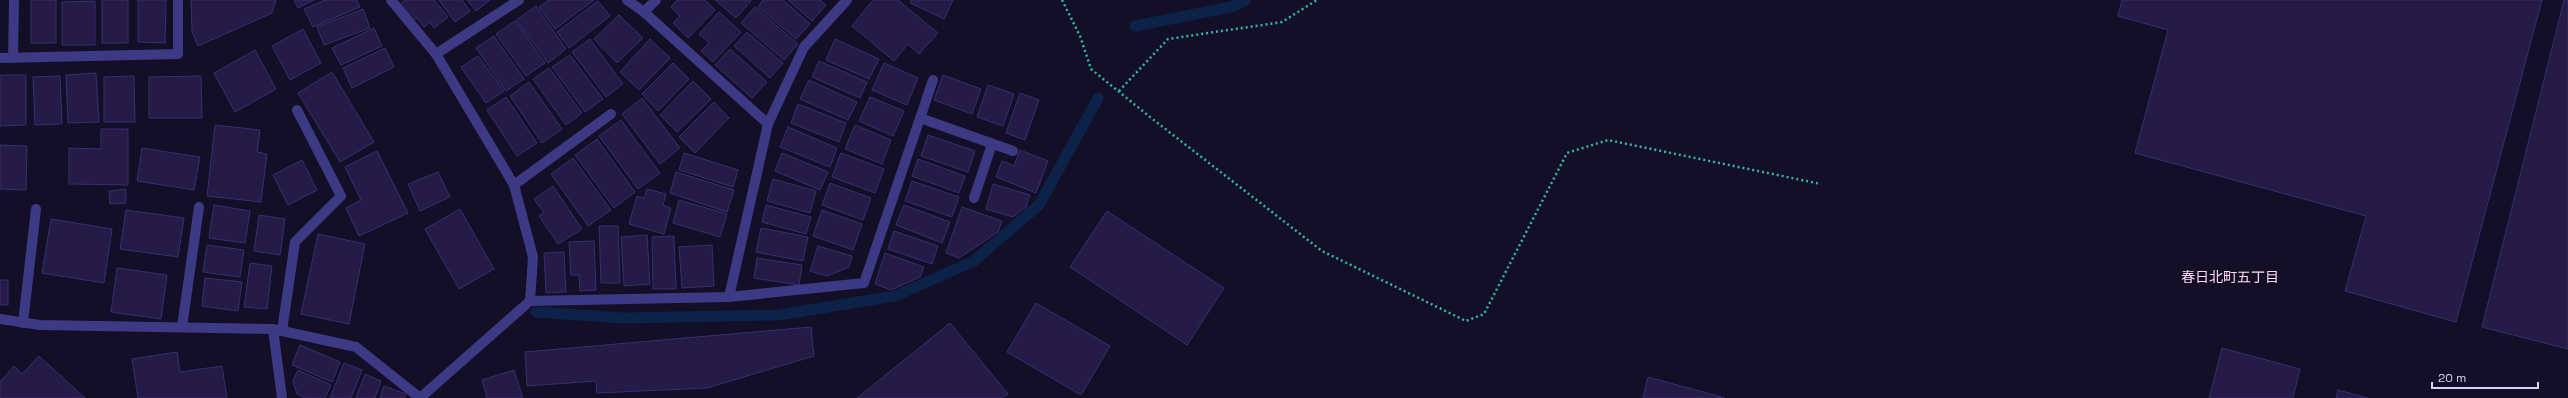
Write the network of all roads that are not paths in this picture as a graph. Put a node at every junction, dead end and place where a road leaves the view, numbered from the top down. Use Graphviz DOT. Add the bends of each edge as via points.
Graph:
graph roads {
  1 [pos="14,0"];
  2 [pos="178,0"];
  3 [pos="392,0"];
  4 [pos="519,0"];
  5 [pos="627,0"];
  6 [pos="656,0"];
  7 [pos="847,0"];
  8 [pos="644,12"];
  9 [pos="436,54"];
  10 [pos="0,58"];
  11 [pos="13,58"];
  12 [pos="933,80"];
  13 [pos="297,110"];
  14 [pos="611,114"];
  15 [pos="920,118"];
  16 [pos="768,124"];
  17 [pos="992,144"];
  18 [pos="1013,151"];
  19 [pos="514,185"];
  20 [pos="974,198"];
  21 [pos="199,207"];
  22 [pos="36,209"];
  23 [pos="729,297"];
  24 [pos="530,301"];
  25 [pos="0,319"];
  26 [pos="23,323"];
  27 [pos="182,327"];
  28 [pos="277,330"];
  29 [pos="282,398"];
  30 [pos="420,398"];
  1 -- 11 [label="street"];
  2 -- 11 [label="street" via="178,54"];
  3 -- 9 [label="street"];
  4 -- 9 [label="street"];
  5 -- 8 [label="street"];
  6 -- 8 [label="street"];
  7 -- 16 [label="street" via="804,47"];
  8 -- 16 [label="street"];
  9 -- 19 [label="street"];
  10 -- 11 [label="street"];
  12 -- 15 [label="street"];
  13 -- 28 [label="street" via="341,196 295,242"];
  14 -- 19 [label="street"];
  15 -- 17 [label="street"];
  15 -- 23 [label="street" via="864,283"];
  16 -- 23 [label="street"];
  17 -- 18 [label="street"];
  17 -- 20 [label="street"];
  19 -- 24 [label="street" via="533,257"];
  21 -- 27 [label="street"];
  22 -- 26 [label="street"];
  23 -- 24 [label="street"];
  24 -- 30 [label="street"];
  25 -- 26 [label="street"];
  26 -- 27 [label="street"];
  27 -- 28 [label="street"];
  28 -- 29 [label="street"];
  28 -- 30 [label="street" via="356,347"];
}
